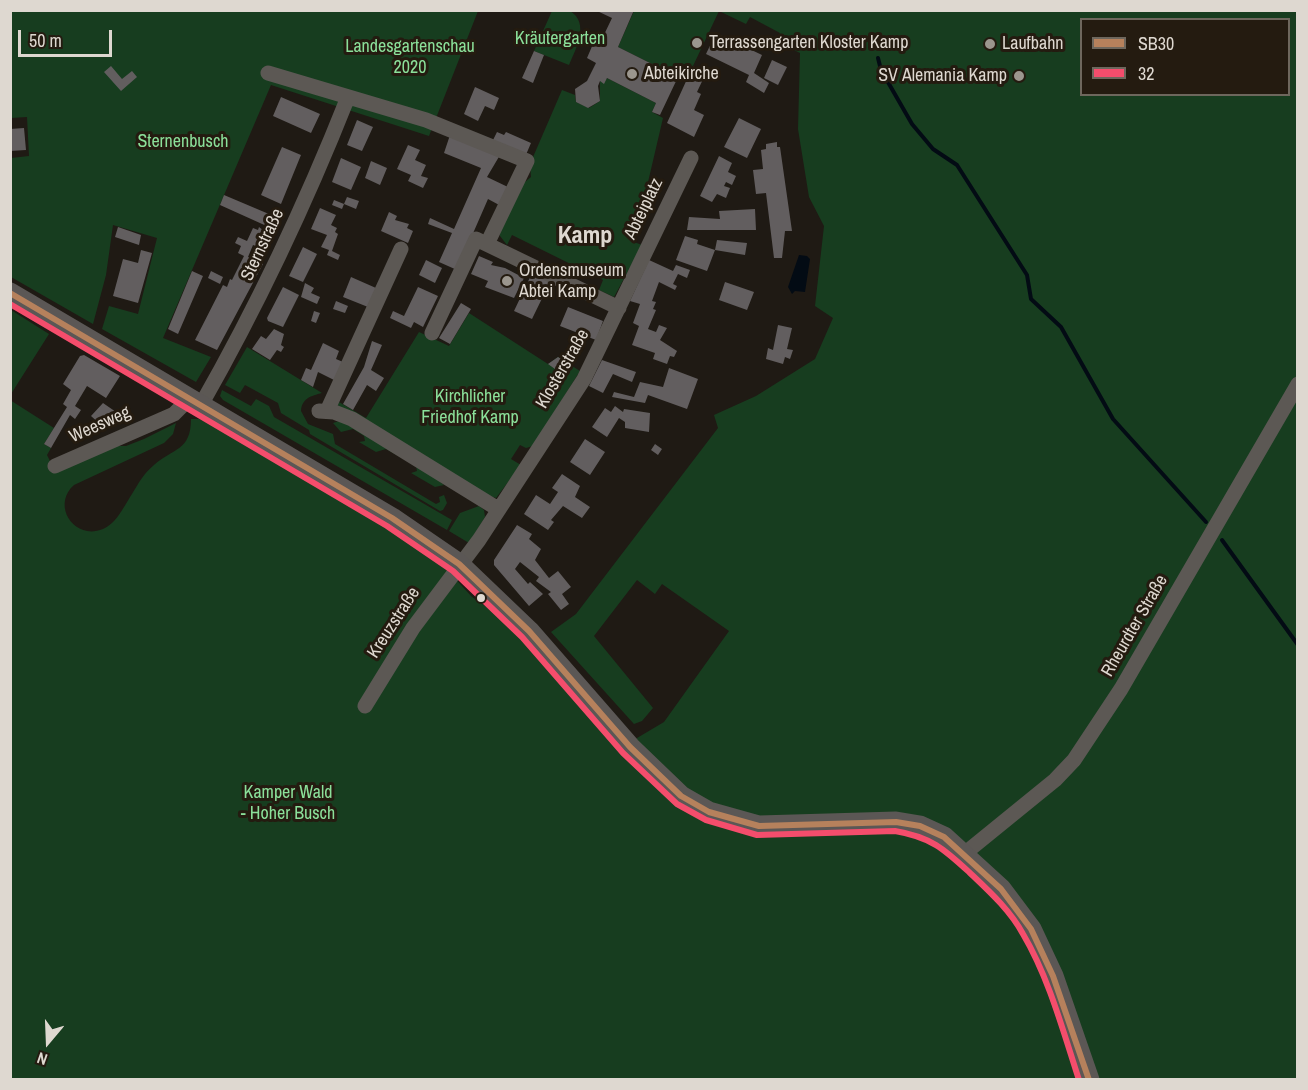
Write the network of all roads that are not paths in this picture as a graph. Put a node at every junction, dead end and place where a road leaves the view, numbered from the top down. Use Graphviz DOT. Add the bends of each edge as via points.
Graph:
graph roads {
  1 [pos="267,73"];
  2 [pos="348,97"];
  3 [pos="691,158"];
  4 [pos="487,244"];
  5 [pos="401,249"];
  6 [pos="10,293"];
  7 [pos="619,308"];
  8 [pos="432,333"];
  9 [pos="1298,384"];
  10 [pos="196,402"];
  11 [pos="55,466"];
  12 [pos="498,509"];
  13 [pos="459,564"];
  14 [pos="365,706"];
  15 [pos="964,854"];
  16 [pos="1089,1080"];
  1 -- 2 [label="street"];
  2 -- 4 [label="street" via="440,126 527,161"];
  2 -- 10 [label="street, Sternstraße" via="292,230 241,336"];
  3 -- 7 [label="street, Abteiplatz"];
  4 -- 7 [label="street"];
  4 -- 8 [label="street" via="476,239"];
  5 -- 12 [label="street" via="323,411 352,419"];
  6 -- 10 [label="main road"];
  7 -- 12 [label="street, Klosterstraße" via="584,379"];
  9 -- 15 [label="street, Rheurdter Straße" via="1121,689 1074,760"];
  10 -- 11 [label="street, Weesweg"];
  10 -- 13 [label="main road" via="392,518"];
  12 -- 13 [label="street, Klosterstraße"];
  13 -- 14 [label="street, Kreuzstraße" via="413,628"];
  13 -- 15 [label="main road" via="529,631 630,747 681,796 709,812 759,826 872,821 920,826 944,837"];
  15 -- 16 [label="main road" via="1001,889 1031,929 1053,976"];
}
